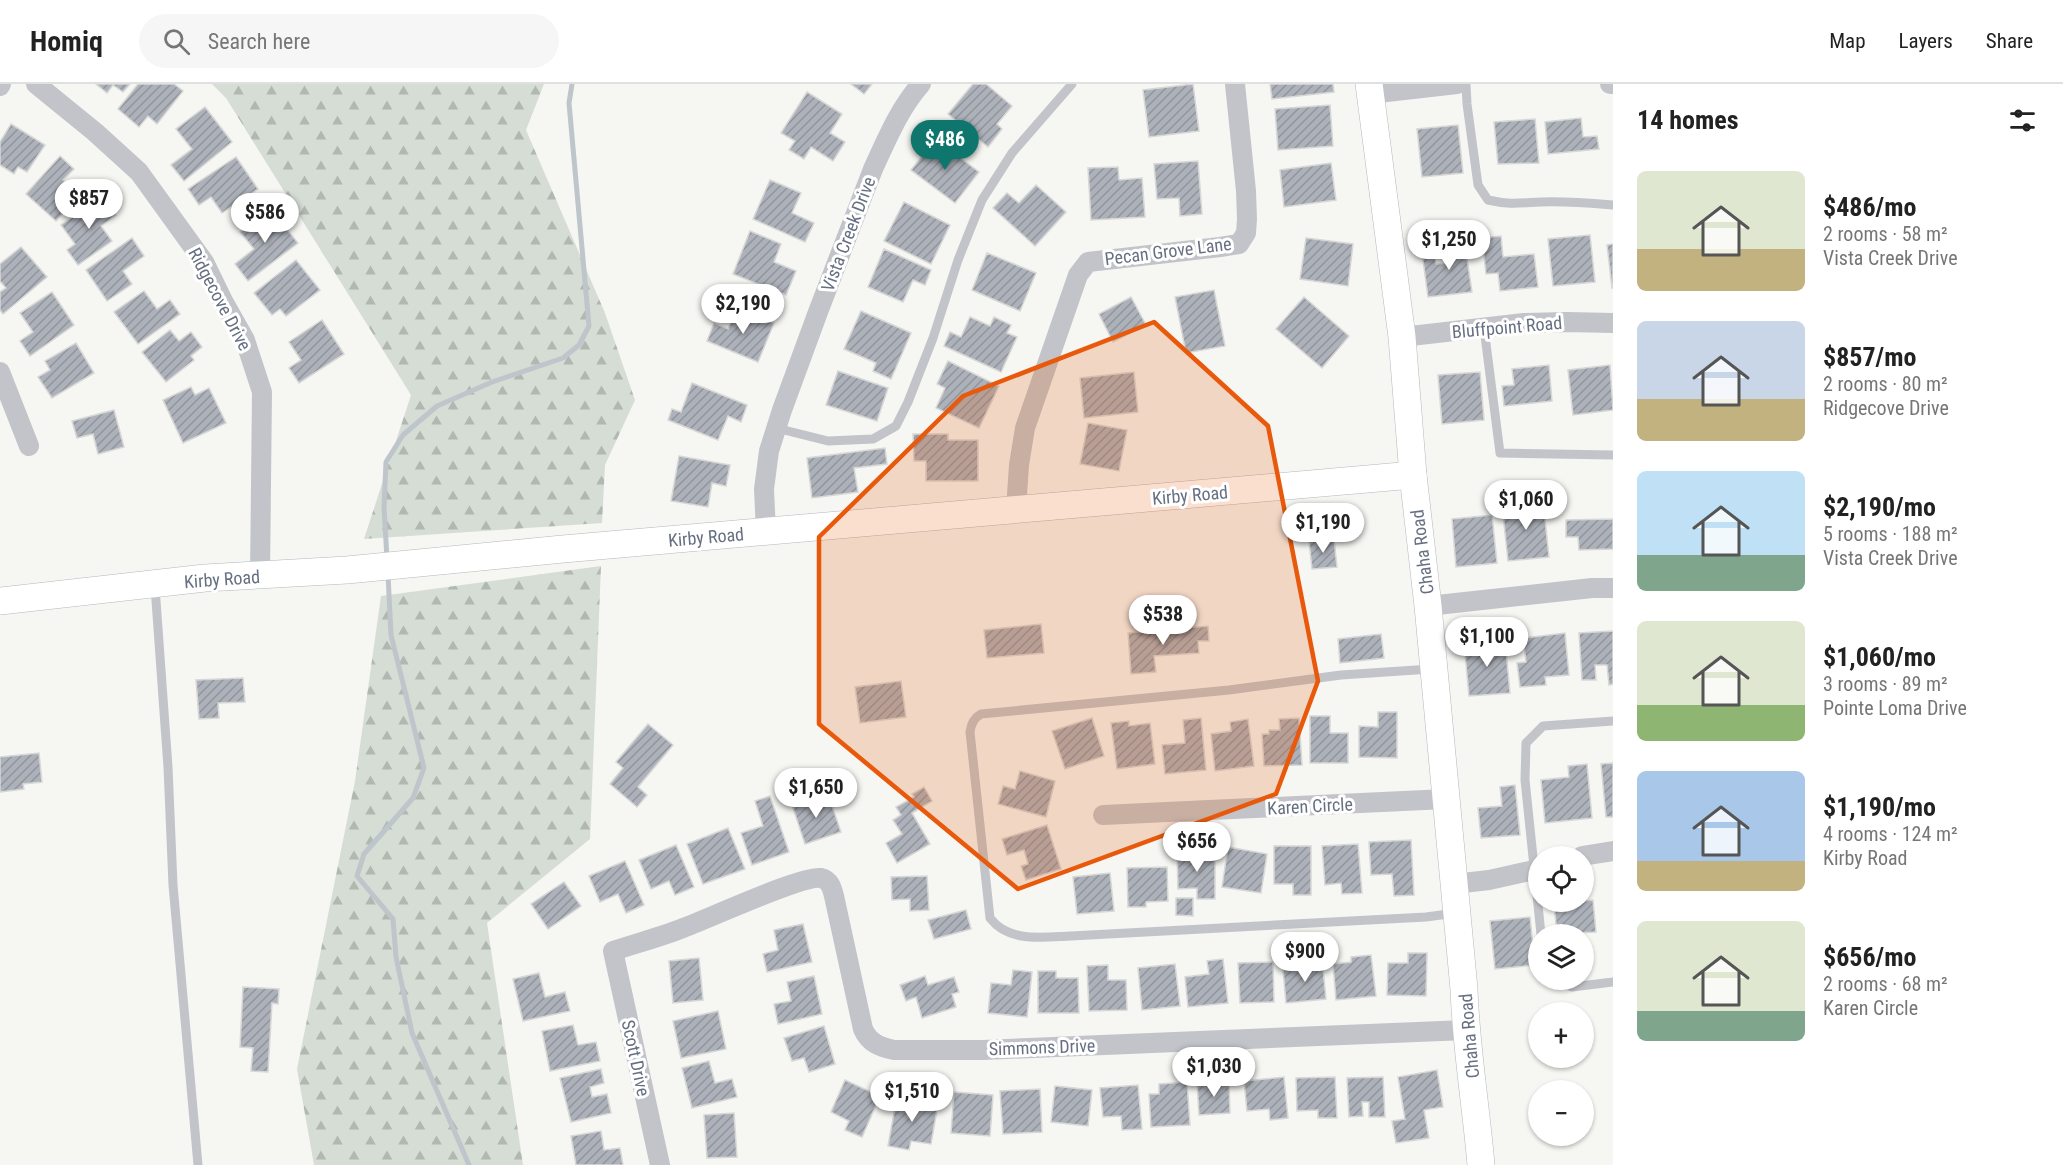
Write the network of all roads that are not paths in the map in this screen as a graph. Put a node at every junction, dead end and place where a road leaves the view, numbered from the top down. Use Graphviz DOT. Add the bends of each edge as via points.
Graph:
graph roads {
  1 [pos="36,84"];
  2 [pos="921,84"];
  3 [pos="1072,84"];
  4 [pos="1235,84"];
  5 [pos="1457,84"];
  6 [pos="1466,84"];
  7 [pos="1369,89"];
  8 [pos="1613,205"];
  9 [pos="1613,323"];
  10 [pos="1484,328"];
  11 [pos="1402,337"];
  12 [pos="0,372"];
  13 [pos="776,428"];
  14 [pos="29,446"];
  15 [pos="1613,455"];
  16 [pos="1413,475"];
  17 [pos="1016,510"];
  18 [pos="765,532"];
  19 [pos="260,576"];
  20 [pos="155,584"];
  21 [pos="1613,588"];
  22 [pos="0,601"];
  23 [pos="1428,606"];
  24 [pos="1434,669"];
  25 [pos="1613,721"];
  26 [pos="1446,799"];
  27 [pos="1102,815"];
  28 [pos="1533,846"];
  29 [pos="1613,851"];
  30 [pos="1594,854"];
  31 [pos="1528,872"];
  32 [pos="1454,884"];
  33 [pos="1457,913"];
  34 [pos="613,951"];
  35 [pos="1613,982"];
  36 [pos="1594,984"];
  37 [pos="1466,1030"];
  38 [pos="198,1165"];
  39 [pos="660,1165"];
  40 [pos="1481,1165"];
  1 -- 19 [label="street, Ridgecove Drive" via="140,172 204,262 245,340 262,392"];
  2 -- 13 [label="street, Vista Creek Drive" via="907,100 873,169"];
  3 -- 13 [label="lane" via="1012,153 982,200 957,260 929,349 896,426 873,439 828,441"];
  4 -- 17 [label="street, Pecan Grove Lane" via="1246,191 1246,233 1239,244 1088,262 1078,275 1026,428"];
  5 -- 7 [label="street"];
  6 -- 8 [label="lane" via="1478,185 1488,200 1508,205"];
  7 -- 11 [label="street, Chaha Road"];
  9 -- 10 [label="street, Bluffpoint Road" via="1524,323"];
  10 -- 11 [label="street, Bluffpoint Road"];
  10 -- 15 [label="lane" via="1500,453"];
  11 -- 16 [label="street, Chaha Road"];
  12 -- 14 [label="street"];
  13 -- 18 [label="street, Vista Creek Drive" via="764,489"];
  16 -- 17 [label="street, Kirby Road"];
  16 -- 23 [label="street, Chaha Road"];
  17 -- 18 [label="street, Kirby Road"];
  18 -- 19 [label="street, Kirby Road"];
  19 -- 20 [label="street, Kirby Road"];
  20 -- 22 [label="street, Kirby Road"];
  20 -- 38 [label="lane" via="173,885"];
  21 -- 23 [label="street"];
  23 -- 24 [label="street, Chaha Road"];
  24 -- 26 [label="street, Chaha Road"];
  24 -- 33 [label="lane" via="1341,675 981,714 970,732 990,918 997,928 1014,935 1031,938"];
  25 -- 28 [label="lane" via="1543,726 1526,743 1525,780"];
  26 -- 27 [label="street, Karen Circle"];
  26 -- 32 [label="street, Chaha Road"];
  29 -- 30 [label="street"];
  31 -- 32 [label="street"];
  32 -- 33 [label="street, Chaha Road"];
  33 -- 37 [label="street, Chaha Road"];
  34 -- 37 [label="street, Simmons Drive" via="819,878 831,886 834,896 863,1029 873,1043 894,1050 983,1050"];
  34 -- 39 [label="street, Scott Drive"];
  35 -- 36 [label="lane"];
  37 -- 40 [label="street, Chaha Road"];
}
